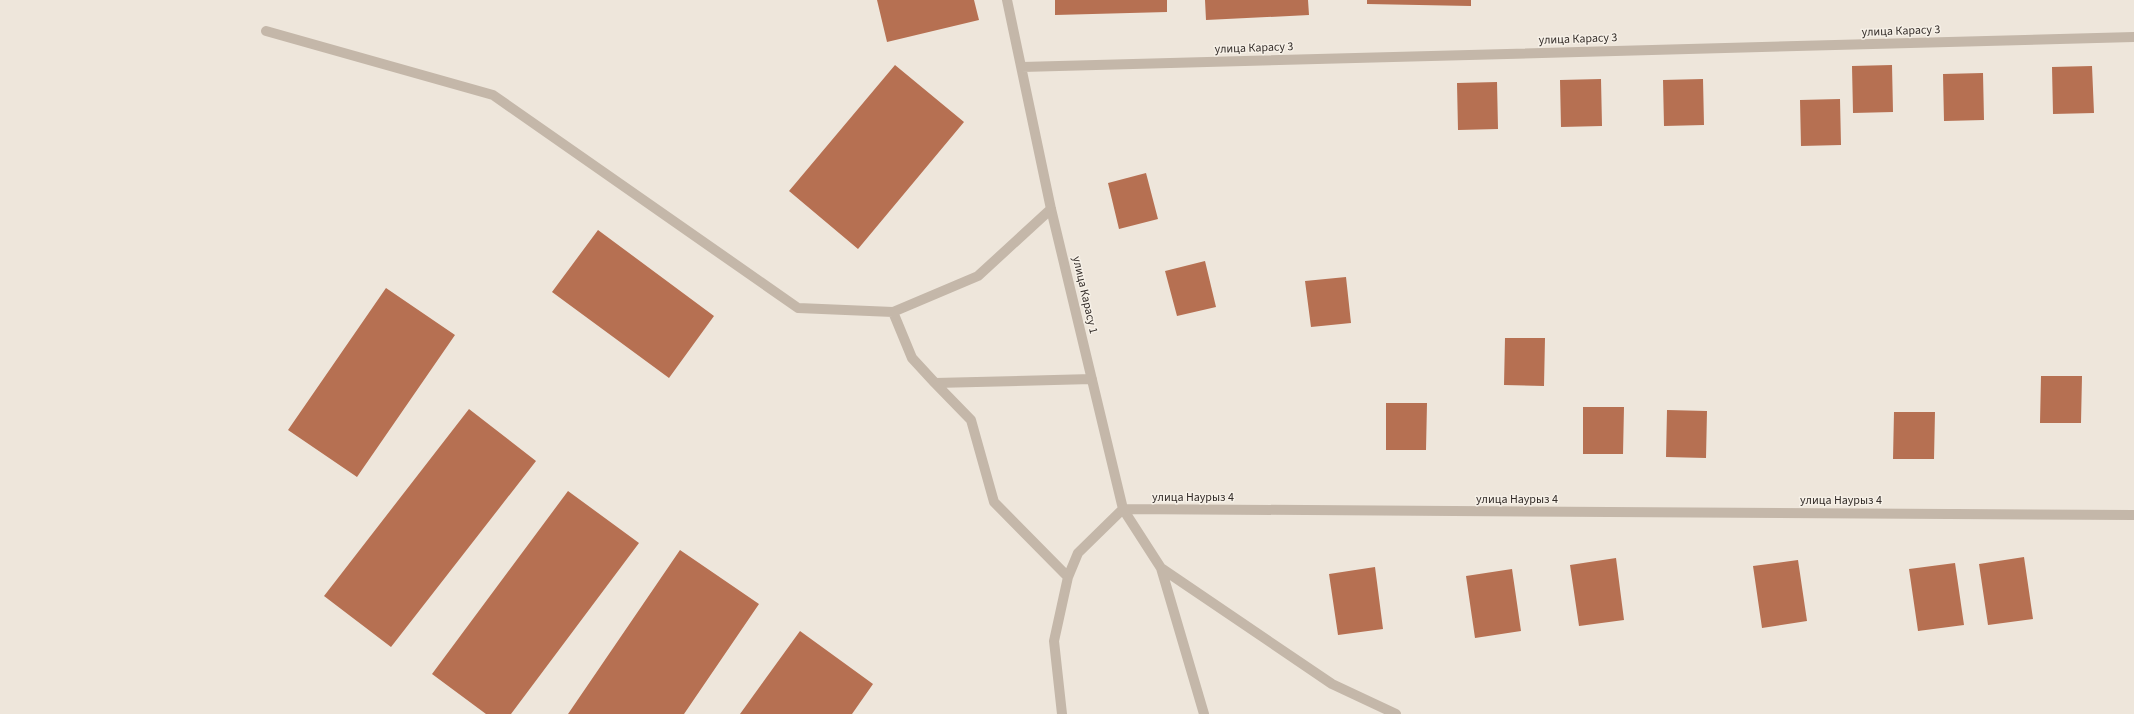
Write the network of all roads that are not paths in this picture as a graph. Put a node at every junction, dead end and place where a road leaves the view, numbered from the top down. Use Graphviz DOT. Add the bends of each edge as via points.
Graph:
graph roads {
  1 [pos="1007,0"];
  2 [pos="266,31"];
  3 [pos="2134,38"];
  4 [pos="1022,67"];
  5 [pos="1051,209"];
  6 [pos="893,312"];
  7 [pos="1092,379"];
  8 [pos="935,382"];
  9 [pos="1123,509"];
  10 [pos="2134,515"];
  11 [pos="1160,568"];
  12 [pos="1068,577"];
  13 [pos="1062,714"];
  14 [pos="1204,714"];
  15 [pos="1396,714"];
  1 -- 4 [label="street, улица Карасу 1"];
  2 -- 6 [label="street" via="493,95 798,308"];
  3 -- 4 [label="street, улица Карасу 3"];
  4 -- 5 [label="street, улица Карасу 1"];
  5 -- 6 [label="street" via="978,276"];
  5 -- 7 [label="street, улица Карасу 1"];
  6 -- 8 [label="street" via="912,358"];
  7 -- 8 [label="street"];
  7 -- 9 [label="street, улица Карасу 1"];
  8 -- 12 [label="street" via="971,420 994,502"];
  9 -- 10 [label="street, улица Наурыз 4"];
  9 -- 11 [label="street"];
  9 -- 12 [label="street" via="1078,553"];
  11 -- 14 [label="street"];
  11 -- 15 [label="street" via="1332,684"];
  12 -- 13 [label="street" via="1054,641"];
}
